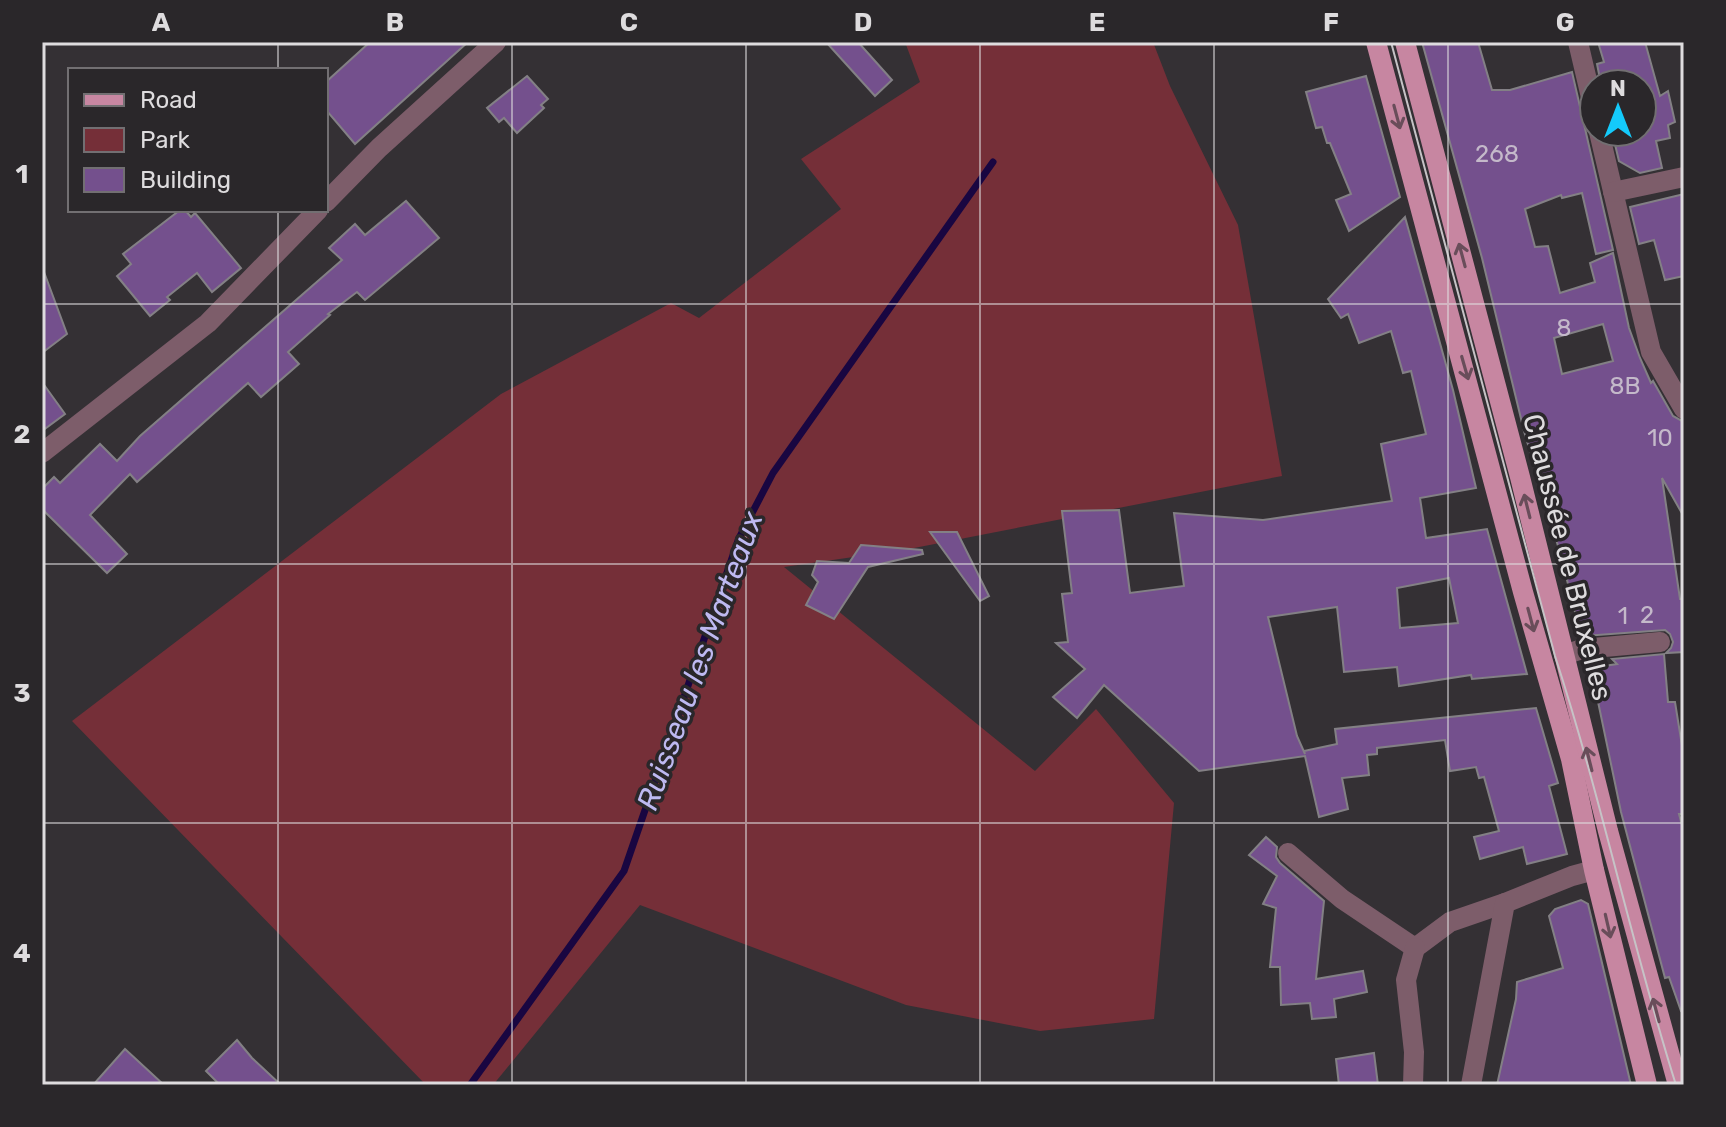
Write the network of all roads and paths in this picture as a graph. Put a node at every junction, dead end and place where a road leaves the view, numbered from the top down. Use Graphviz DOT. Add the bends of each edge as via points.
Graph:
graph roads {
  1 [pos="496,42"];
  2 [pos="1376,42"];
  3 [pos="1405,42"];
  4 [pos="1578,42"];
  5 [pos="1584,68"];
  6 [pos="1603,148"];
  7 [pos="1684,177"];
  8 [pos="1613,192"];
  9 [pos="328,200"];
  10 [pos="316,212"];
  11 [pos="1684,409"];
  12 [pos="42,453"];
  13 [pos="1660,642"];
  14 [pos="1564,655"];
  15 [pos="1288,853"];
  16 [pos="1594,870"];
  17 [pos="1505,903"];
  18 [pos="1415,948"];
  19 [pos="1679,1077"];
  20 [pos="1413,1085"];
  21 [pos="1471,1085"];
  22 [pos="1647,1085"];
  1 -- 9 [label="street"];
  2 -- 16 [label="main road, Chaussée de Bruxelles, one-way" via="1565,736"];
  14 -- 3 [label="main road, Chaussée de Bruxelles, one-way"];
  4 -- 5 [label="street"];
  6 -- 8 [label="street"];
  7 -- 8 [label="street"];
  8 -- 11 [label="street" via="1651,352"];
  10 -- 12 [label="street" via="208,323"];
  13 -- 14 [label="street"];
  19 -- 14 [label="main road, Chaussée de Bruxelles, one-way"];
  15 -- 18 [label="street" via="1342,899"];
  16 -- 17 [label="street"];
  16 -- 22 [label="main road, Chaussée de Bruxelles, one-way"];
  17 -- 18 [label="street" via="1450,922"];
  17 -- 21 [label="street"];
  18 -- 20 [label="street" via="1406,980"];
}
